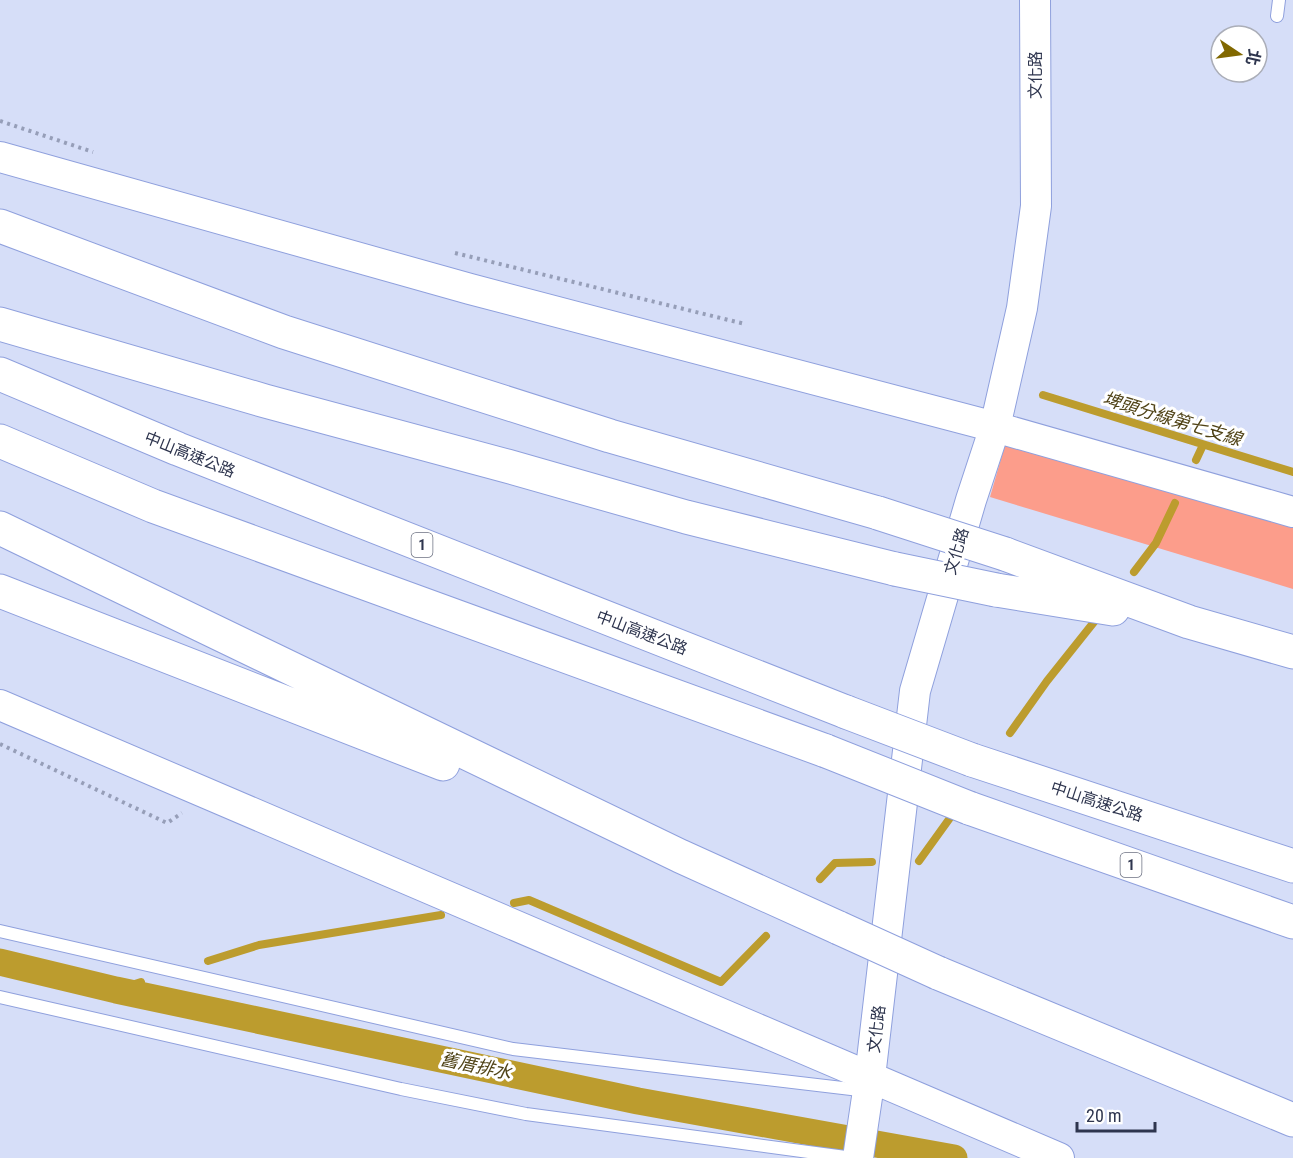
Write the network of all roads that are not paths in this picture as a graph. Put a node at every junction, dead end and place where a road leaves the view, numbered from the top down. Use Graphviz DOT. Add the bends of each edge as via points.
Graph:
graph roads {
  1 [pos="1035,0"];
  2 [pos="1279,0"];
  3 [pos="1277,16"];
  4 [pos="0,157"];
  5 [pos="0,226"];
  6 [pos="0,324"];
  7 [pos="0,374"];
  8 [pos="995,427"];
  9 [pos="0,441"];
  10 [pos="1293,512"];
  11 [pos="0,528"];
  12 [pos="0,591"];
  13 [pos="1189,622"];
  14 [pos="1293,652"];
  15 [pos="0,705"];
  16 [pos="680,856"];
  17 [pos="1293,866"];
  18 [pos="1293,922"];
  19 [pos="0,932"];
  20 [pos="0,997"];
  21 [pos="868,1091"];
  22 [pos="1293,1120"];
  23 [pos="857,1155"];
  24 [pos="1059,1158"];
  1 -- 8 [label="street, 文化路" via="1036,206 1022,308"];
  2 -- 3 [label="lane"];
  4 -- 8 [label="street" via="470,290"];
  5 -- 13 [label="highway, bridge" via="284,332 610,436 878,513 1005,554"];
  6 -- 13 [label="highway, bridge" via="686,517 895,569"];
  7 -- 17 [label="highway, 中山高速公路 / 1, bridge" via="178,449 972,760"];
  8 -- 10 [label="street"];
  8 -- 21 [label="street, 文化路" via="915,691"];
  9 -- 18 [label="highway, 1, bridge" via="153,506 826,751 969,808"];
  11 -- 16 [label="highway"];
  12 -- 16 [label="highway"];
  13 -- 14 [label="highway"];
  15 -- 21 [label="street" via="211,795"];
  16 -- 22 [label="highway, bridge" via="938,973"];
  19 -- 21 [label="lane" via="513,1049"];
  20 -- 23 [label="lane" via="526,1114"];
  21 -- 23 [label="street, 文化路"];
  21 -- 24 [label="street"];
}
